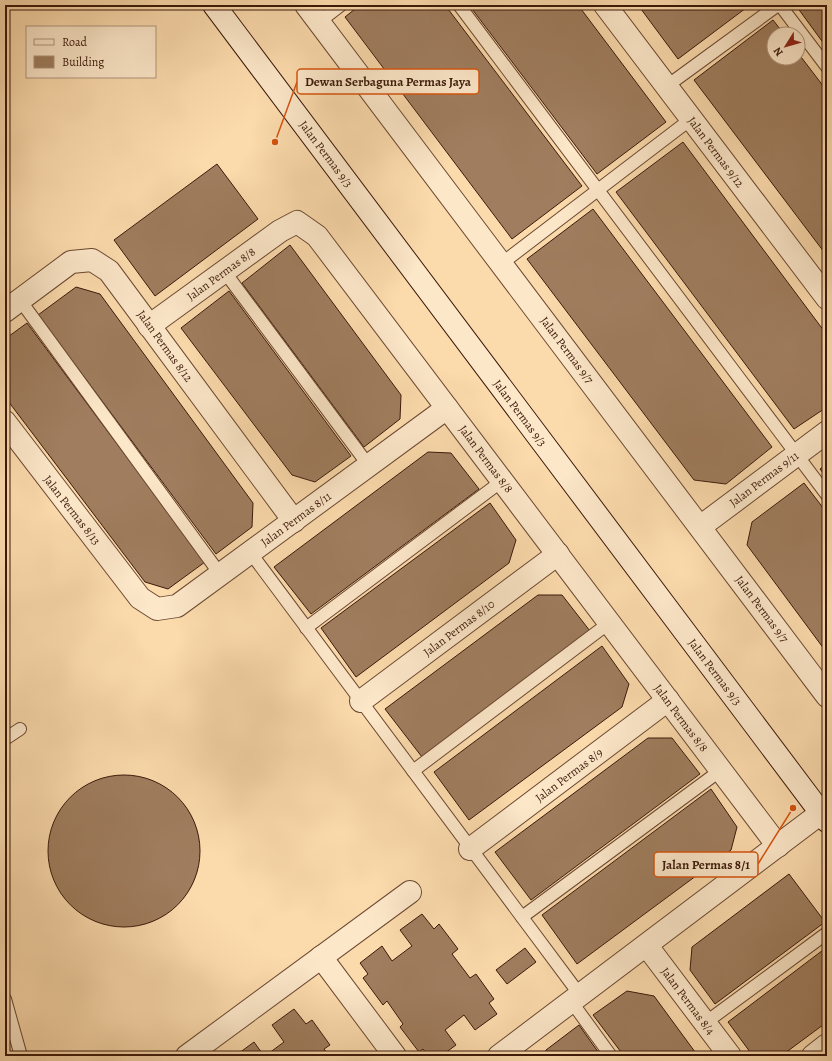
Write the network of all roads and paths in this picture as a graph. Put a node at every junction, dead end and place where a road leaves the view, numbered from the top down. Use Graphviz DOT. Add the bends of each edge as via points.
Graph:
graph roads {
  1 [pos="214,5"];
  2 [pos="306,5"];
  3 [pos="341,5"];
  4 [pos="459,5"];
  5 [pos="605,5"];
  6 [pos="779,5"];
  7 [pos="319,22"];
  8 [pos="827,67"];
  9 [pos="667,86"];
  10 [pos="691,119"];
  11 [pos="598,190"];
  12 [pos="502,264"];
  13 [pos="224,271"];
  14 [pos="827,298"];
  15 [pos="12,306"];
  16 [pos="149,326"];
  17 [pos="447,408"];
  18 [pos="5,422"];
  19 [pos="827,432"];
  20 [pos="797,454"];
  21 [pos="368,466"];
  22 [pos="502,481"];
  23 [pos="827,495"];
  24 [pos="294,521"];
  25 [pos="700,527"];
  26 [pos="250,552"];
  27 [pos="558,554"];
  28 [pos="220,574"];
  29 [pos="140,598"];
  30 [pos="610,623"];
  31 [pos="306,628"];
  32 [pos="827,696"];
  33 [pos="668,700"];
  34 [pos="361,701"];
  35 [pos="20,729"];
  36 [pos="5,739"];
  37 [pos="721,770"];
  38 [pos="413,772"];
  39 [pos="824,817"];
  40 [pos="778,846"];
  41 [pos="470,849"];
  42 [pos="410,892"];
  43 [pos="522,917"];
  44 [pos="827,933"];
  45 [pos="647,946"];
  46 [pos="322,957"];
  47 [pos="575,998"];
  48 [pos="5,999"];
  49 [pos="705,1023"];
  50 [pos="827,1045"];
  51 [pos="21,1056"];
  52 [pos="187,1056"];
  53 [pos="395,1056"];
  54 [pos="500,1056"];
  55 [pos="612,1056"];
  56 [pos="730,1056"];
  57 [pos="813,1056"];
  1 -- 39 [label="street, Jalan Permas 9/3"];
  2 -- 7 [label="street, Jalan Permas 9/7"];
  3 -- 7 [label="lane"];
  4 -- 11 [label="lane"];
  5 -- 9 [label="street, Jalan Permas 9/12"];
  6 -- 8 [label="lane"];
  6 -- 9 [label="lane"];
  7 -- 12 [label="street, Jalan Permas 9/7"];
  9 -- 10 [label="street, Jalan Permas 9/12"];
  10 -- 11 [label="lane"];
  10 -- 14 [label="street, Jalan Permas 9/12"];
  11 -- 12 [label="lane"];
  11 -- 20 [label="lane"];
  12 -- 25 [label="street, Jalan Permas 9/7"];
  13 -- 16 [label="street, Jalan Permas 8/8"];
  13 -- 17 [label="street, Jalan Permas 8/8" via="280,231 298,222 317,236"];
  13 -- 21 [label="lane"];
  15 -- 16 [label="street, Jalan Permas 8/12" via="71,262 92,260 109,271"];
  15 -- 28 [label="lane"];
  16 -- 24 [label="street, Jalan Permas 8/12"];
  17 -- 21 [label="street, Jalan Permas 8/11"];
  17 -- 22 [label="street, Jalan Permas 8/8"];
  18 -- 29 [label="street, Jalan Permas 8/13"];
  19 -- 20 [label="street, Jalan Permas 9/11"];
  20 -- 23 [label="lane"];
  20 -- 25 [label="street, Jalan Permas 9/11"];
  21 -- 24 [label="street, Jalan Permas 8/11"];
  22 -- 27 [label="street, Jalan Permas 8/8"];
  22 -- 31 [label="lane"];
  24 -- 26 [label="street, Jalan Permas 8/11"];
  25 -- 32 [label="street, Jalan Permas 9/7"];
  26 -- 28 [label="street, Jalan Permas 8/11"];
  26 -- 31 [label="lane"];
  27 -- 30 [label="street, Jalan Permas 8/8"];
  27 -- 34 [label="street, Jalan Permas 8/10"];
  28 -- 29 [label="street, Jalan Permas 8/11" via="177,606 157,609"];
  30 -- 33 [label="street, Jalan Permas 8/8"];
  30 -- 38 [label="lane"];
  31 -- 34 [label="lane"];
  33 -- 37 [label="street, Jalan Permas 8/8"];
  33 -- 41 [label="street, Jalan Permas 8/9"];
  34 -- 38 [label="lane"];
  35 -- 36 [label="lane"];
  37 -- 40 [label="street, Jalan Permas 8/8"];
  37 -- 43 [label="lane"];
  38 -- 41 [label="lane"];
  39 -- 40 [label="street"];
  40 -- 45 [label="street"];
  41 -- 43 [label="lane"];
  42 -- 46 [label="street"];
  43 -- 47 [label="lane"];
  44 -- 49 [label="lane"];
  45 -- 47 [label="street"];
  45 -- 49 [label="street, Jalan Permas 8/4"];
  46 -- 52 [label="street"];
  46 -- 53 [label="street"];
  47 -- 54 [label="street"];
  47 -- 55 [label="lane"];
  48 -- 51 [label="lane"];
  49 -- 56 [label="street, Jalan Permas 8/4"];
  50 -- 57 [label="street"];
}
